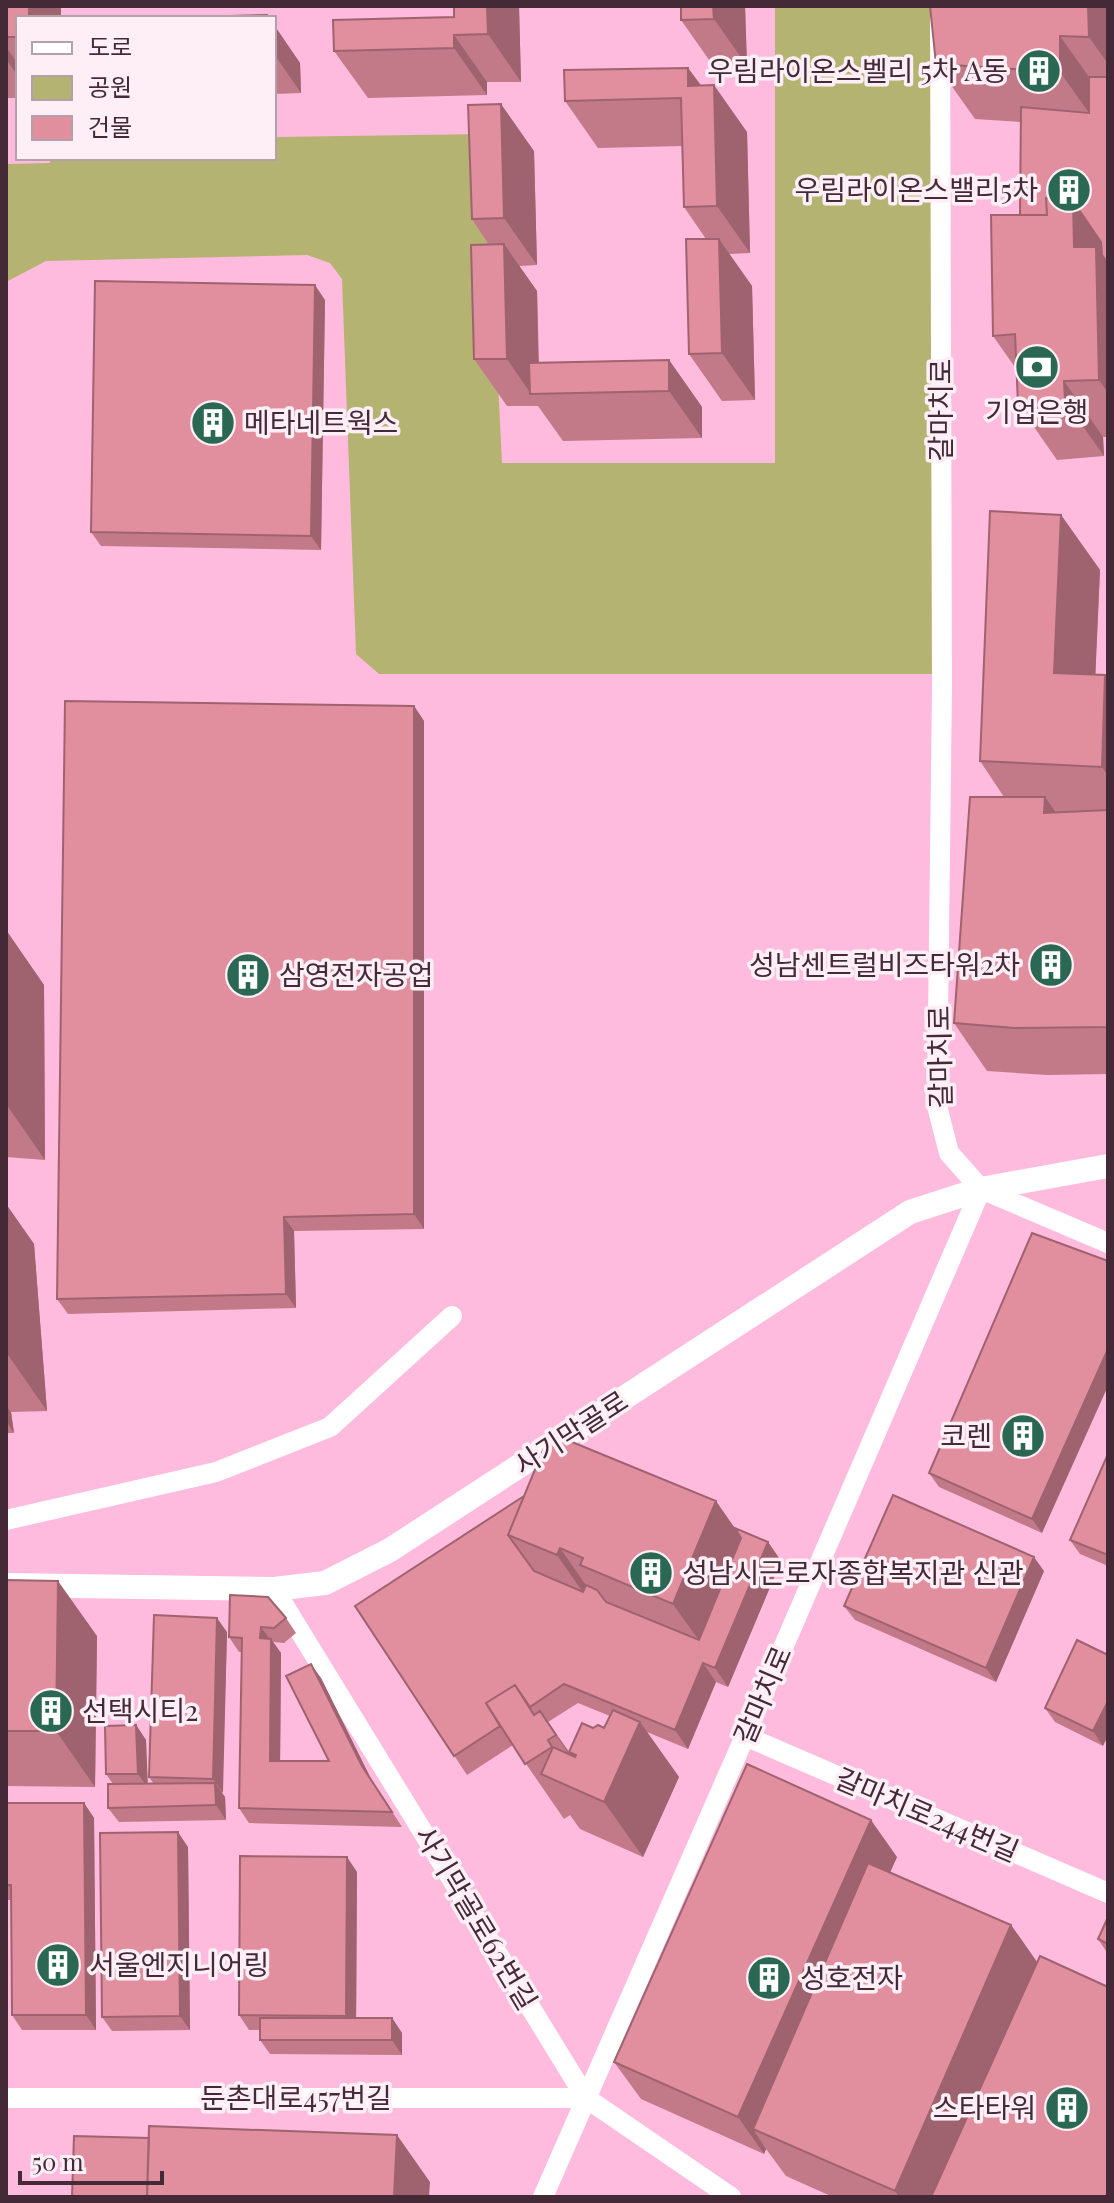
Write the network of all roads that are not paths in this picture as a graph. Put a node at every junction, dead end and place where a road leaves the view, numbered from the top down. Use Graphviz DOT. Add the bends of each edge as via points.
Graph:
graph roads {
  1 [pos="940,6"];
  2 [pos="1108,1166"];
  3 [pos="981,1189"];
  4 [pos="1108,1243"];
  5 [pos="452,1316"];
  6 [pos="6,1520"];
  7 [pos="6,1585"];
  8 [pos="274,1589"];
  9 [pos="745,1736"];
  10 [pos="1108,1893"];
  11 [pos="6,2098"];
  12 [pos="586,2098"];
  13 [pos="543,2197"];
  14 [pos="731,2197"];
  1 -- 3 [label="street, 갈마치로" via="937,1106 949,1153"];
  2 -- 3 [label="street, 사기막골로"];
  3 -- 4 [label="street"];
  3 -- 8 [label="street, 사기막골로" via="910,1212 390,1550 325,1583"];
  3 -- 9 [label="street, 갈마치로"];
  5 -- 6 [label="street" via="330,1427 216,1472"];
  7 -- 8 [label="street, 사기막골로"];
  8 -- 12 [label="street, 사기막골로62번길"];
  9 -- 10 [label="street, 갈마치로244번길"];
  9 -- 12 [label="street, 갈마치로"];
  11 -- 12 [label="street, 둔촌대로457번길"];
  12 -- 13 [label="street, 갈마치로"];
  12 -- 14 [label="street, 사기막골로62번길"];
}
